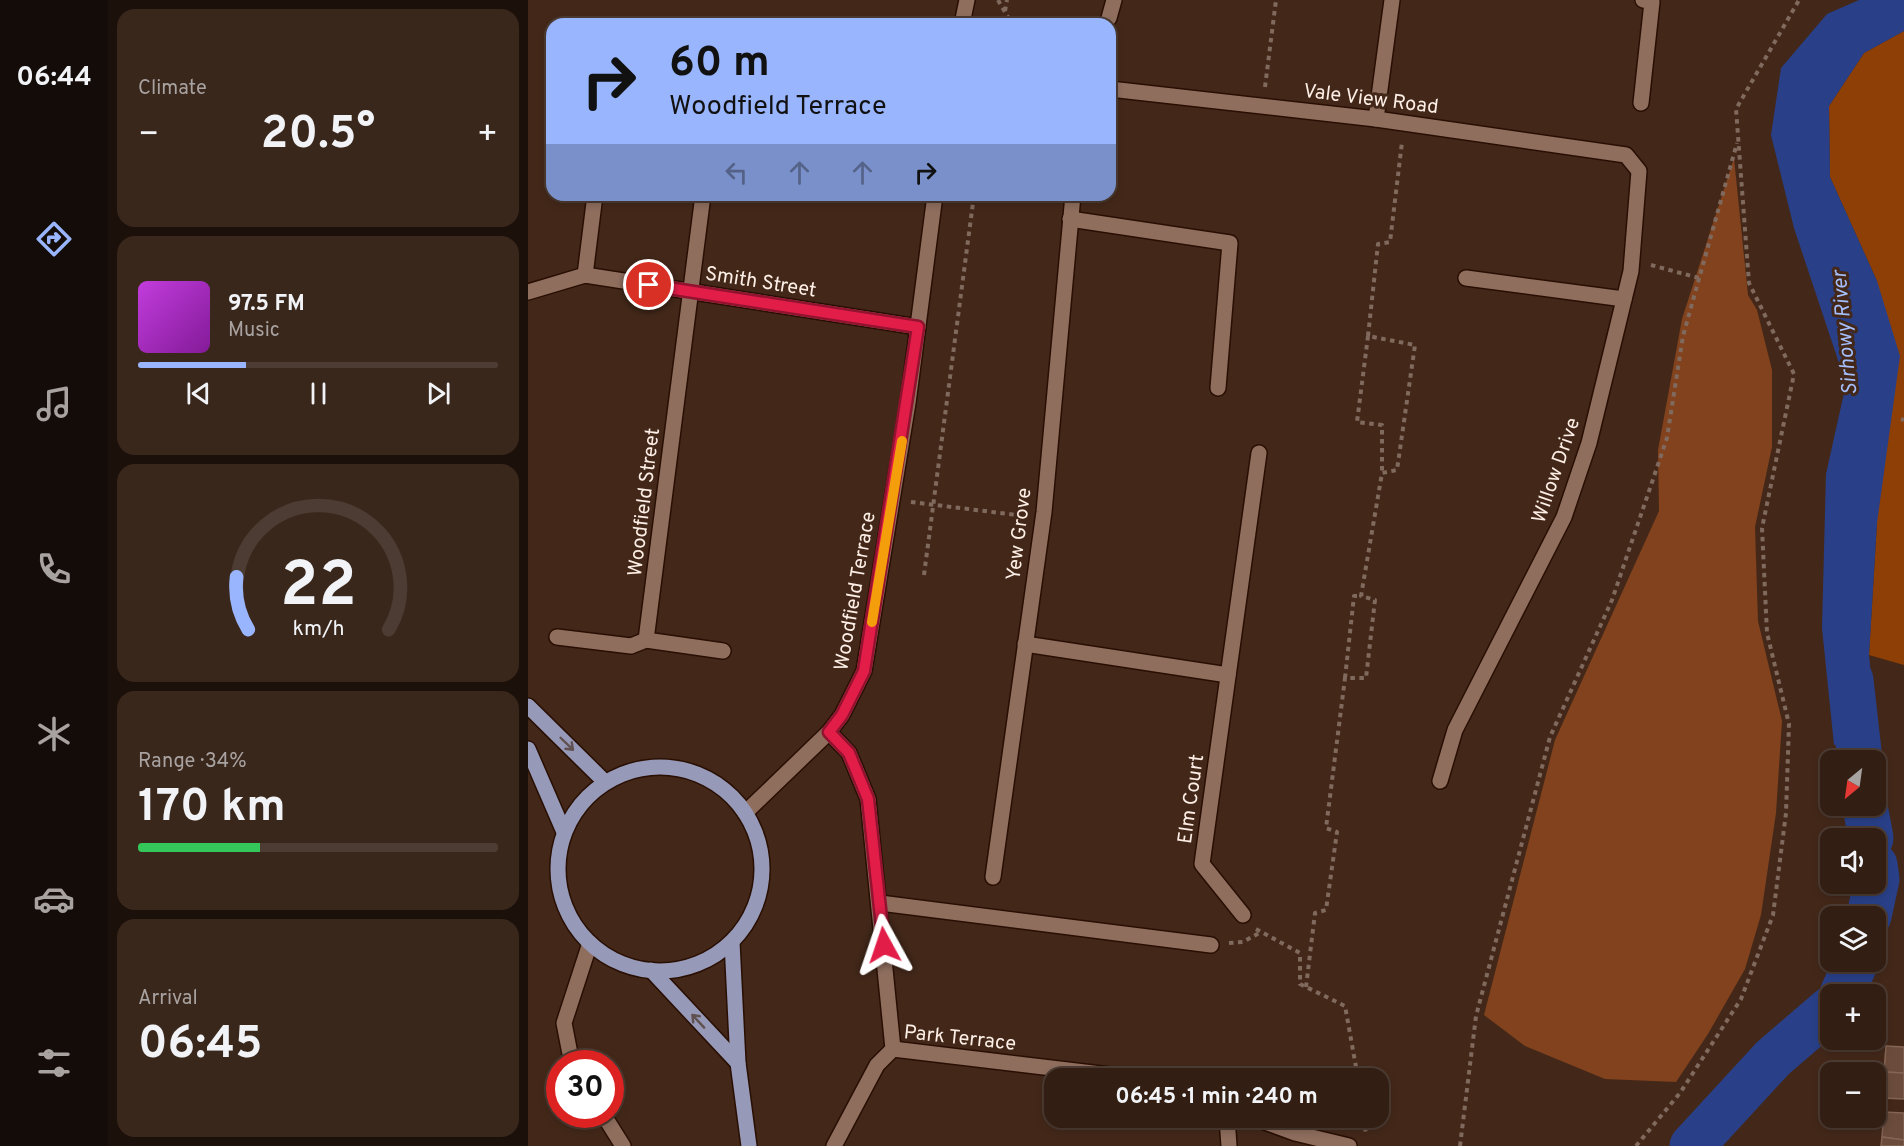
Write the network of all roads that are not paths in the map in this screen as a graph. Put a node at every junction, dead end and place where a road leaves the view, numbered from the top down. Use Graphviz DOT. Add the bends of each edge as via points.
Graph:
graph roads {
  1 [pos="967,0"];
  2 [pos="1114,0"];
  3 [pos="1392,0"];
  4 [pos="1643,0"];
  5 [pos="963,18"];
  6 [pos="1109,18"];
  7 [pos="1116,90"];
  8 [pos="1641,103"];
  9 [pos="1376,119"];
  10 [pos="1626,154"];
  11 [pos="594,201"];
  12 [pos="702,201"];
  13 [pos="934,201"];
  14 [pos="1072,201"];
  15 [pos="1070,219"];
  16 [pos="585,275"];
  17 [pos="1466,278"];
  18 [pos="528,292"];
  19 [pos="691,292"];
  20 [pos="1624,299"];
  21 [pos="918,327"];
  22 [pos="1218,388"];
  23 [pos="1259,453"];
  24 [pos="558,637"];
  25 [pos="646,640"];
  26 [pos="1025,644"];
  27 [pos="723,651"];
  28 [pos="1228,675"];
  29 [pos="528,706"];
  30 [pos="829,732"];
  31 [pos="528,749"];
  32 [pos="1440,781"];
  33 [pos="605,782"];
  34 [pos="745,813"];
  35 [pos="564,832"];
  36 [pos="993,877"];
  37 [pos="880,903"];
  38 [pos="1243,915"];
  39 [pos="732,942"];
  40 [pos="590,943"];
  41 [pos="1211,945"];
  42 [pos="651,970"];
  43 [pos="893,1049"];
  44 [pos="569,1050"];
  45 [pos="738,1063"];
  46 [pos="1052,1068"];
  47 [pos="612,1128"];
  48 [pos="1228,1128"];
  49 [pos="1281,1128"];
  50 [pos="838,1145"];
  51 [pos="623,1146"];
  52 [pos="749,1146"];
  53 [pos="1229,1146"];
  54 [pos="1349,1146"];
  1 -- 5 [label="street"];
  2 -- 6 [label="street"];
  3 -- 9 [label="street"];
  4 -- 8 [label="street" via="1652,2"];
  7 -- 9 [label="street, Vale View Road"];
  9 -- 10 [label="street, Vale View Road"];
  10 -- 20 [label="street, Willow Drive" via="1639,171 1633,254"];
  11 -- 16 [label="street"];
  12 -- 19 [label="street, Woodfield Street"];
  13 -- 21 [label="street, Woodfield Terrace"];
  14 -- 15 [label="street, Yew Grove"];
  15 -- 22 [label="street" via="1230,243"];
  15 -- 26 [label="street, Yew Grove" via="1043,518"];
  16 -- 18 [label="street, Smith Street"];
  16 -- 19 [label="street, Smith Street"];
  17 -- 20 [label="street"];
  19 -- 21 [label="street, Smith Street"];
  19 -- 25 [label="street, Woodfield Street"];
  20 -- 32 [label="street, Willow Drive" via="1589,443 1564,517 1455,730"];
  21 -- 30 [label="street, Woodfield Terrace" via="864,671"];
  23 -- 28 [label="street, Elm Court"];
  24 -- 25 [label="street" via="631,645"];
  25 -- 27 [label="street"];
  26 -- 28 [label="street"];
  26 -- 36 [label="street, Yew Grove"];
  28 -- 38 [label="street, Elm Court" via="1202,864"];
  29 -- 33 [label="main road, one-way"];
  30 -- 34 [label="street, Woodfield Terrace"];
  30 -- 37 [label="street" via="849,753 868,799"];
  31 -- 35 [label="main road"];
  33 -- 34 [label="main road" via="638,769 673,768 706,778 734,799"];
  33 -- 35 [label="main road" via="574,813"];
  34 -- 39 [label="main road" via="759,845 761,880 752,913"];
  35 -- 40 [label="main road" via="557,872 560,891 572,919"];
  37 -- 41 [label="street"];
  37 -- 43 [label="street"];
  39 -- 42 [label="main road" via="694,965"];
  39 -- 45 [label="main road"];
  40 -- 42 [label="main road" via="628,966"];
  40 -- 44 [label="street" via="564,1023"];
  45 -- 42 [label="main road, one-way"];
  43 -- 46 [label="street, Park Terrace"];
  43 -- 50 [label="street, Park Terrace" via="877,1065"];
  45 -- 52 [label="main road"];
  47 -- 51 [label="street"];
  48 -- 53 [label="street"];
  49 -- 54 [label="street"];
}
